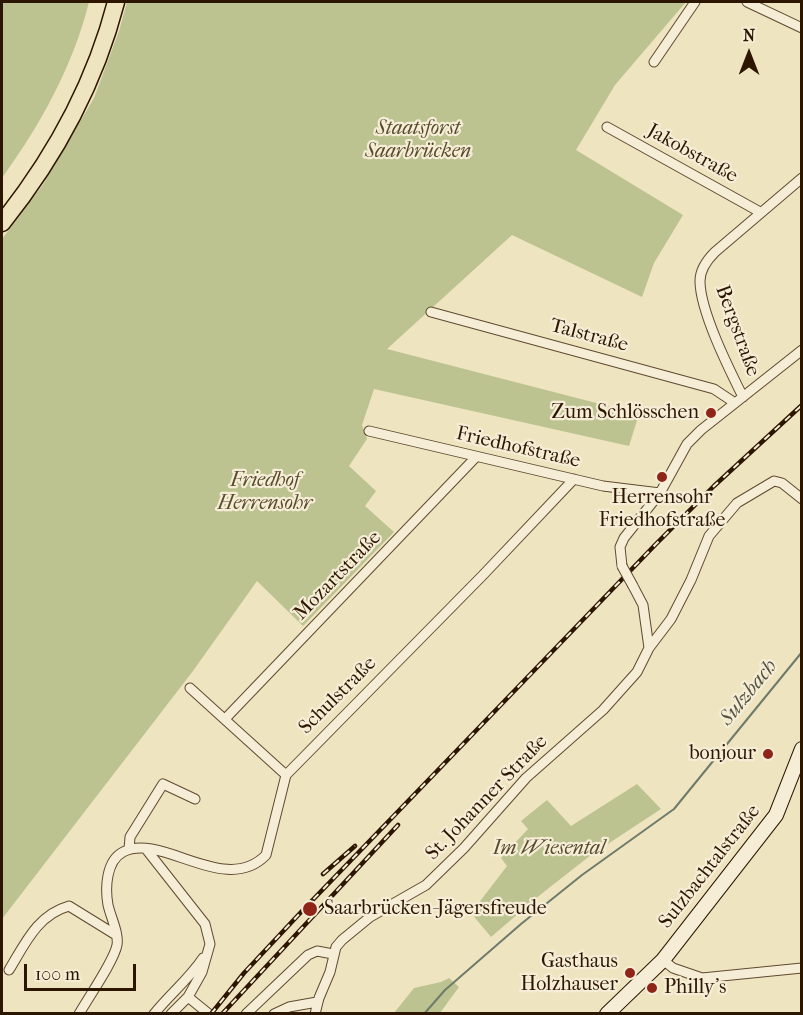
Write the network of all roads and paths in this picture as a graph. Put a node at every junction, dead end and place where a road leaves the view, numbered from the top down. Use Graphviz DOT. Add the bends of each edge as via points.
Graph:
graph roads {
  1 [pos="106,2"];
  2 [pos="116,2"];
  3 [pos="695,2"];
  4 [pos="747,2"];
  5 [pos="801,27"];
  6 [pos="654,62"];
  7 [pos="607,128"];
  8 [pos="801,178"];
  9 [pos="2,205"];
  10 [pos="760,212"];
  11 [pos="2,223"];
  12 [pos="431,312"];
  13 [pos="801,350"];
  14 [pos="739,400"];
  15 [pos="369,431"];
  16 [pos="476,457"];
  17 [pos="574,479"];
  18 [pos="660,493"];
  19 [pos="801,499"];
  20 [pos="649,648"];
  21 [pos="190,688"];
  22 [pos="225,719"];
  23 [pos="801,749"];
  24 [pos="286,775"];
  25 [pos="195,798"];
  26 [pos="129,849"];
  27 [pos="146,849"];
  28 [pos="116,935"];
  29 [pos="207,951"];
  30 [pos="333,954"];
  31 [pos="658,965"];
  32 [pos="801,968"];
  33 [pos="9,970"];
  34 [pos="191,999"];
  35 [pos="317,1002"];
  36 [pos="79,1014"];
  37 [pos="154,1014"];
  38 [pos="171,1014"];
  39 [pos="209,1014"];
  40 [pos="246,1014"];
  41 [pos="274,1014"];
  42 [pos="315,1014"];
  43 [pos="607,1014"];
  1 -- 9 [label="highway" via="89,51 55,124"];
  2 -- 11 [label="highway" via="100,54 65,129"];
  3 -- 6 [label="street"];
  4 -- 5 [label="street"];
  7 -- 10 [label="street, Jakobstraße"];
  8 -- 10 [label="street, Bergstraße"];
  10 -- 14 [label="street, Bergstraße" via="705,262 700,279 704,304"];
  12 -- 14 [label="street, Talstraße" via="714,389"];
  13 -- 14 [label="street"];
  14 -- 18 [label="street" via="687,444"];
  15 -- 16 [label="street, Friedhofstraße"];
  16 -- 17 [label="street, Friedhofstraße"];
  16 -- 22 [label="street, Mozartstraße"];
  17 -- 18 [label="street, Friedhofstraße"];
  17 -- 24 [label="street, Schulstraße"];
  18 -- 20 [label="street, bridge" via="620,547 622,566 643,605"];
  19 -- 20 [label="street, St. Johanner Straße" via="774,481 737,503 709,536 691,580"];
  20 -- 30 [label="street, St. Johanner Straße" via="643,664 613,700 525,778 426,885 370,917 342,940"];
  21 -- 22 [label="street"];
  22 -- 24 [label="street"];
  23 -- 31 [label="main road, Sulzbachtalstraße" via="776,815"];
  24 -- 27 [label="street" via="266,855 258,864 214,868"];
  25 -- 26 [label="street" via="163,784 130,837"];
  26 -- 27 [label="street"];
  26 -- 28 [label="street" via="114,859 108,877 108,906"];
  27 -- 29 [label="street" via="205,924 210,936"];
  28 -- 33 [label="street" via="69,906 63,907 39,922"];
  28 -- 36 [label="street" via="113,955"];
  29 -- 34 [label="street"];
  29 -- 37 [label="street"];
  30 -- 35 [label="street, St. Johanner Straße"];
  30 -- 40 [label="street" via="317,951 308,955"];
  31 -- 32 [label="street" via="702,978"];
  31 -- 43 [label="main road, Sulzbachtalstraße"];
  34 -- 38 [label="street"];
  34 -- 39 [label="street"];
  35 -- 41 [label="street"];
  35 -- 42 [label="street, St. Johanner Straße"];
}
